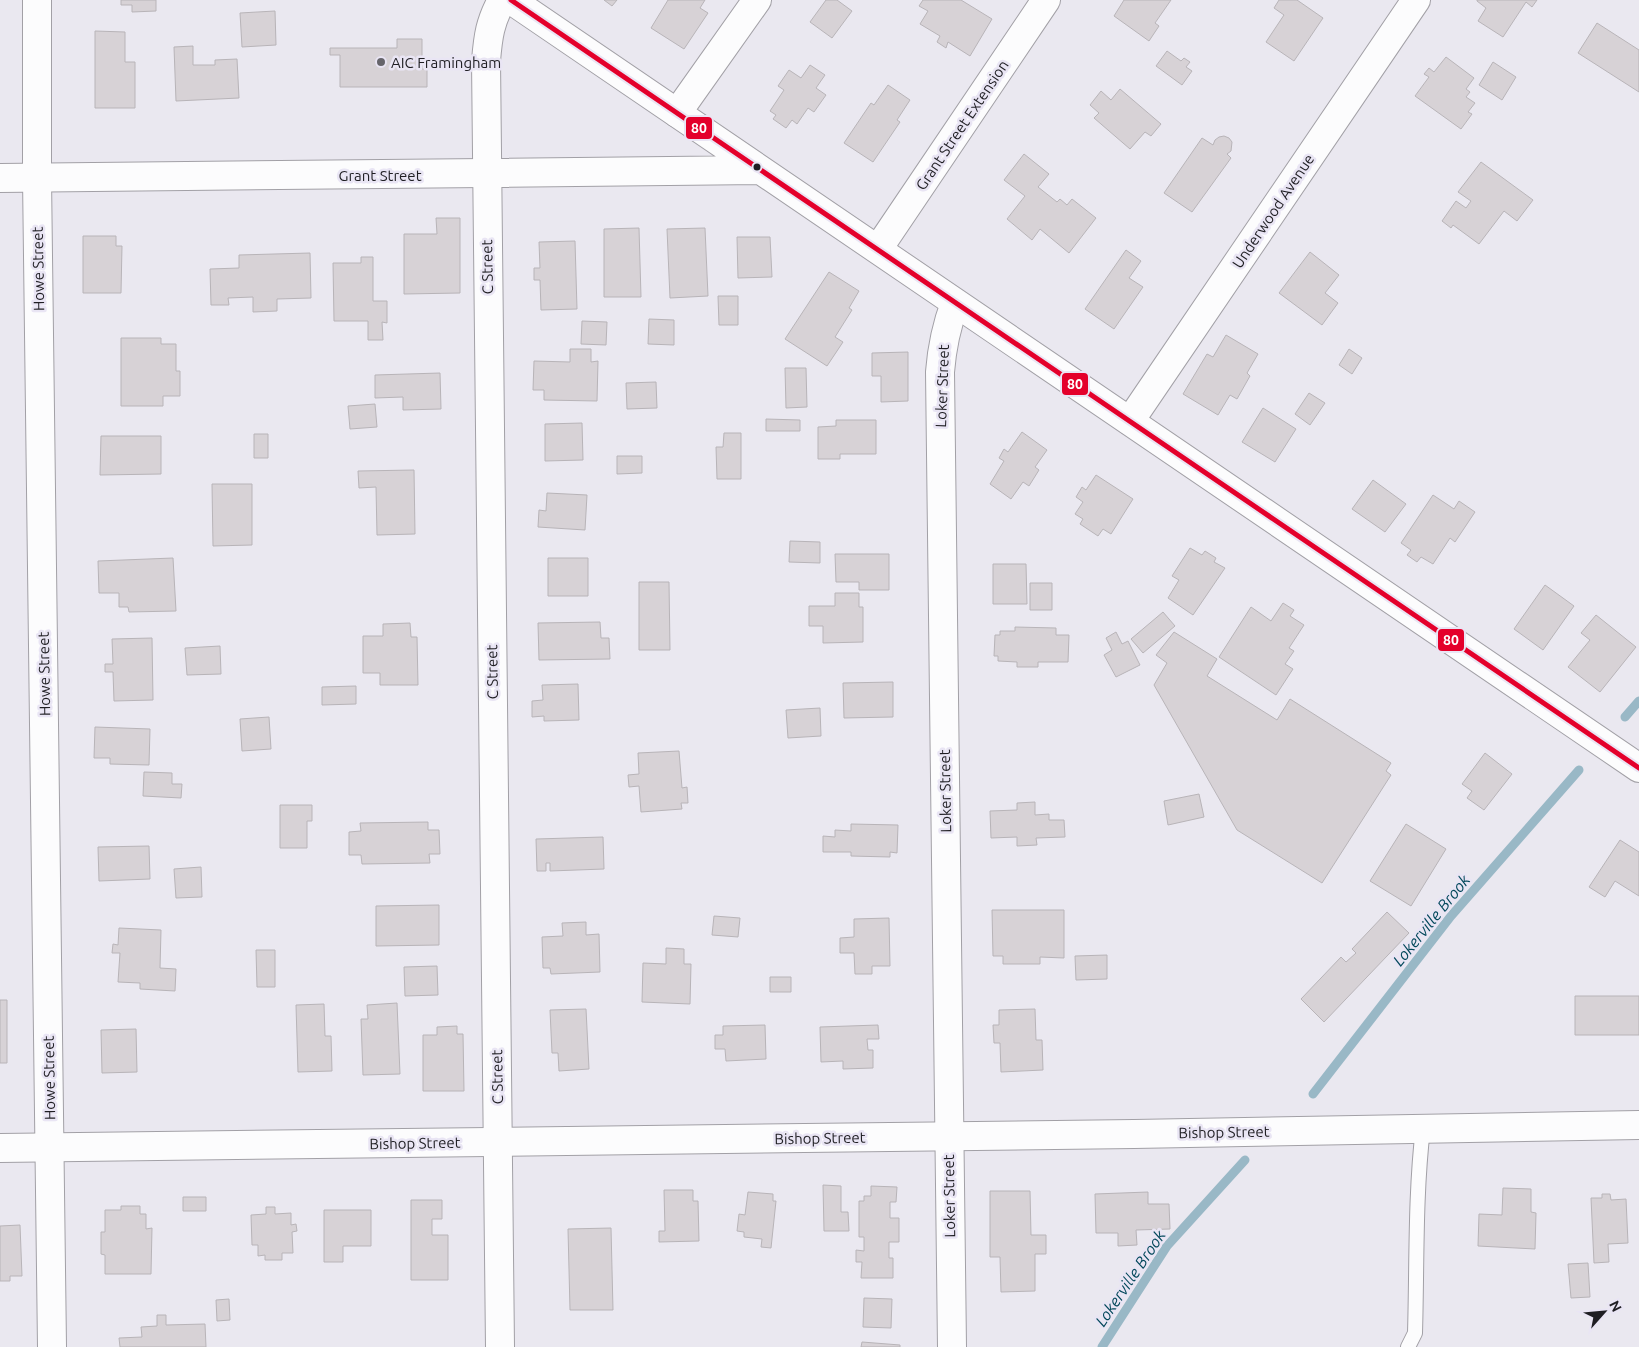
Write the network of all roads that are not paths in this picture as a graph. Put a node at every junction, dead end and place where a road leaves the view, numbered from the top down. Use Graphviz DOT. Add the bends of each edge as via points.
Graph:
graph roads {
  1 [pos="37,0"];
  2 [pos="502,0"];
  3 [pos="511,0"];
  4 [pos="757,0"];
  5 [pos="1046,0"];
  6 [pos="1416,0"];
  7 [pos="677,113"];
  8 [pos="760,170"];
  9 [pos="486,174"];
  10 [pos="0,178"];
  11 [pos="37,178"];
  12 [pos="878,249"];
  13 [pos="956,303"];
  14 [pos="1130,421"];
  15 [pos="1639,768"];
  16 [pos="1639,1125"];
  17 [pos="1423,1128"];
  18 [pos="949,1136"];
  19 [pos="498,1142"];
  20 [pos="0,1148"];
  21 [pos="50,1148"];
  22 [pos="52,1347"];
  23 [pos="500,1347"];
  24 [pos="952,1347"];
  25 [pos="1408,1347"];
  1 -- 11 [label="street, Howe Street"];
  2 -- 9 [label="street, C Street" via="493,17 488,38"];
  3 -- 7 [label="street"];
  4 -- 7 [label="street"];
  5 -- 12 [label="street, Grant Street Extension"];
  6 -- 14 [label="street, Underwood Avenue"];
  7 -- 8 [label="street"];
  8 -- 9 [label="street, Grant Street"];
  8 -- 12 [label="street"];
  9 -- 11 [label="street, Grant Street"];
  9 -- 19 [label="street, C Street"];
  10 -- 11 [label="street, Grant Street"];
  11 -- 21 [label="street, Howe Street"];
  12 -- 13 [label="street"];
  13 -- 14 [label="street"];
  13 -- 18 [label="street, Loker Street" via="946,325 940,372"];
  14 -- 15 [label="street"];
  16 -- 17 [label="street, Bishop Street"];
  17 -- 18 [label="street, Bishop Street"];
  17 -- 25 [label="lane" via="1416,1231 1415,1333"];
  18 -- 19 [label="street, Bishop Street"];
  18 -- 24 [label="street, Loker Street"];
  19 -- 21 [label="street, Bishop Street"];
  19 -- 23 [label="street, C Street"];
  20 -- 21 [label="street, Bishop Street"];
  21 -- 22 [label="street, Howe Street"];
}
